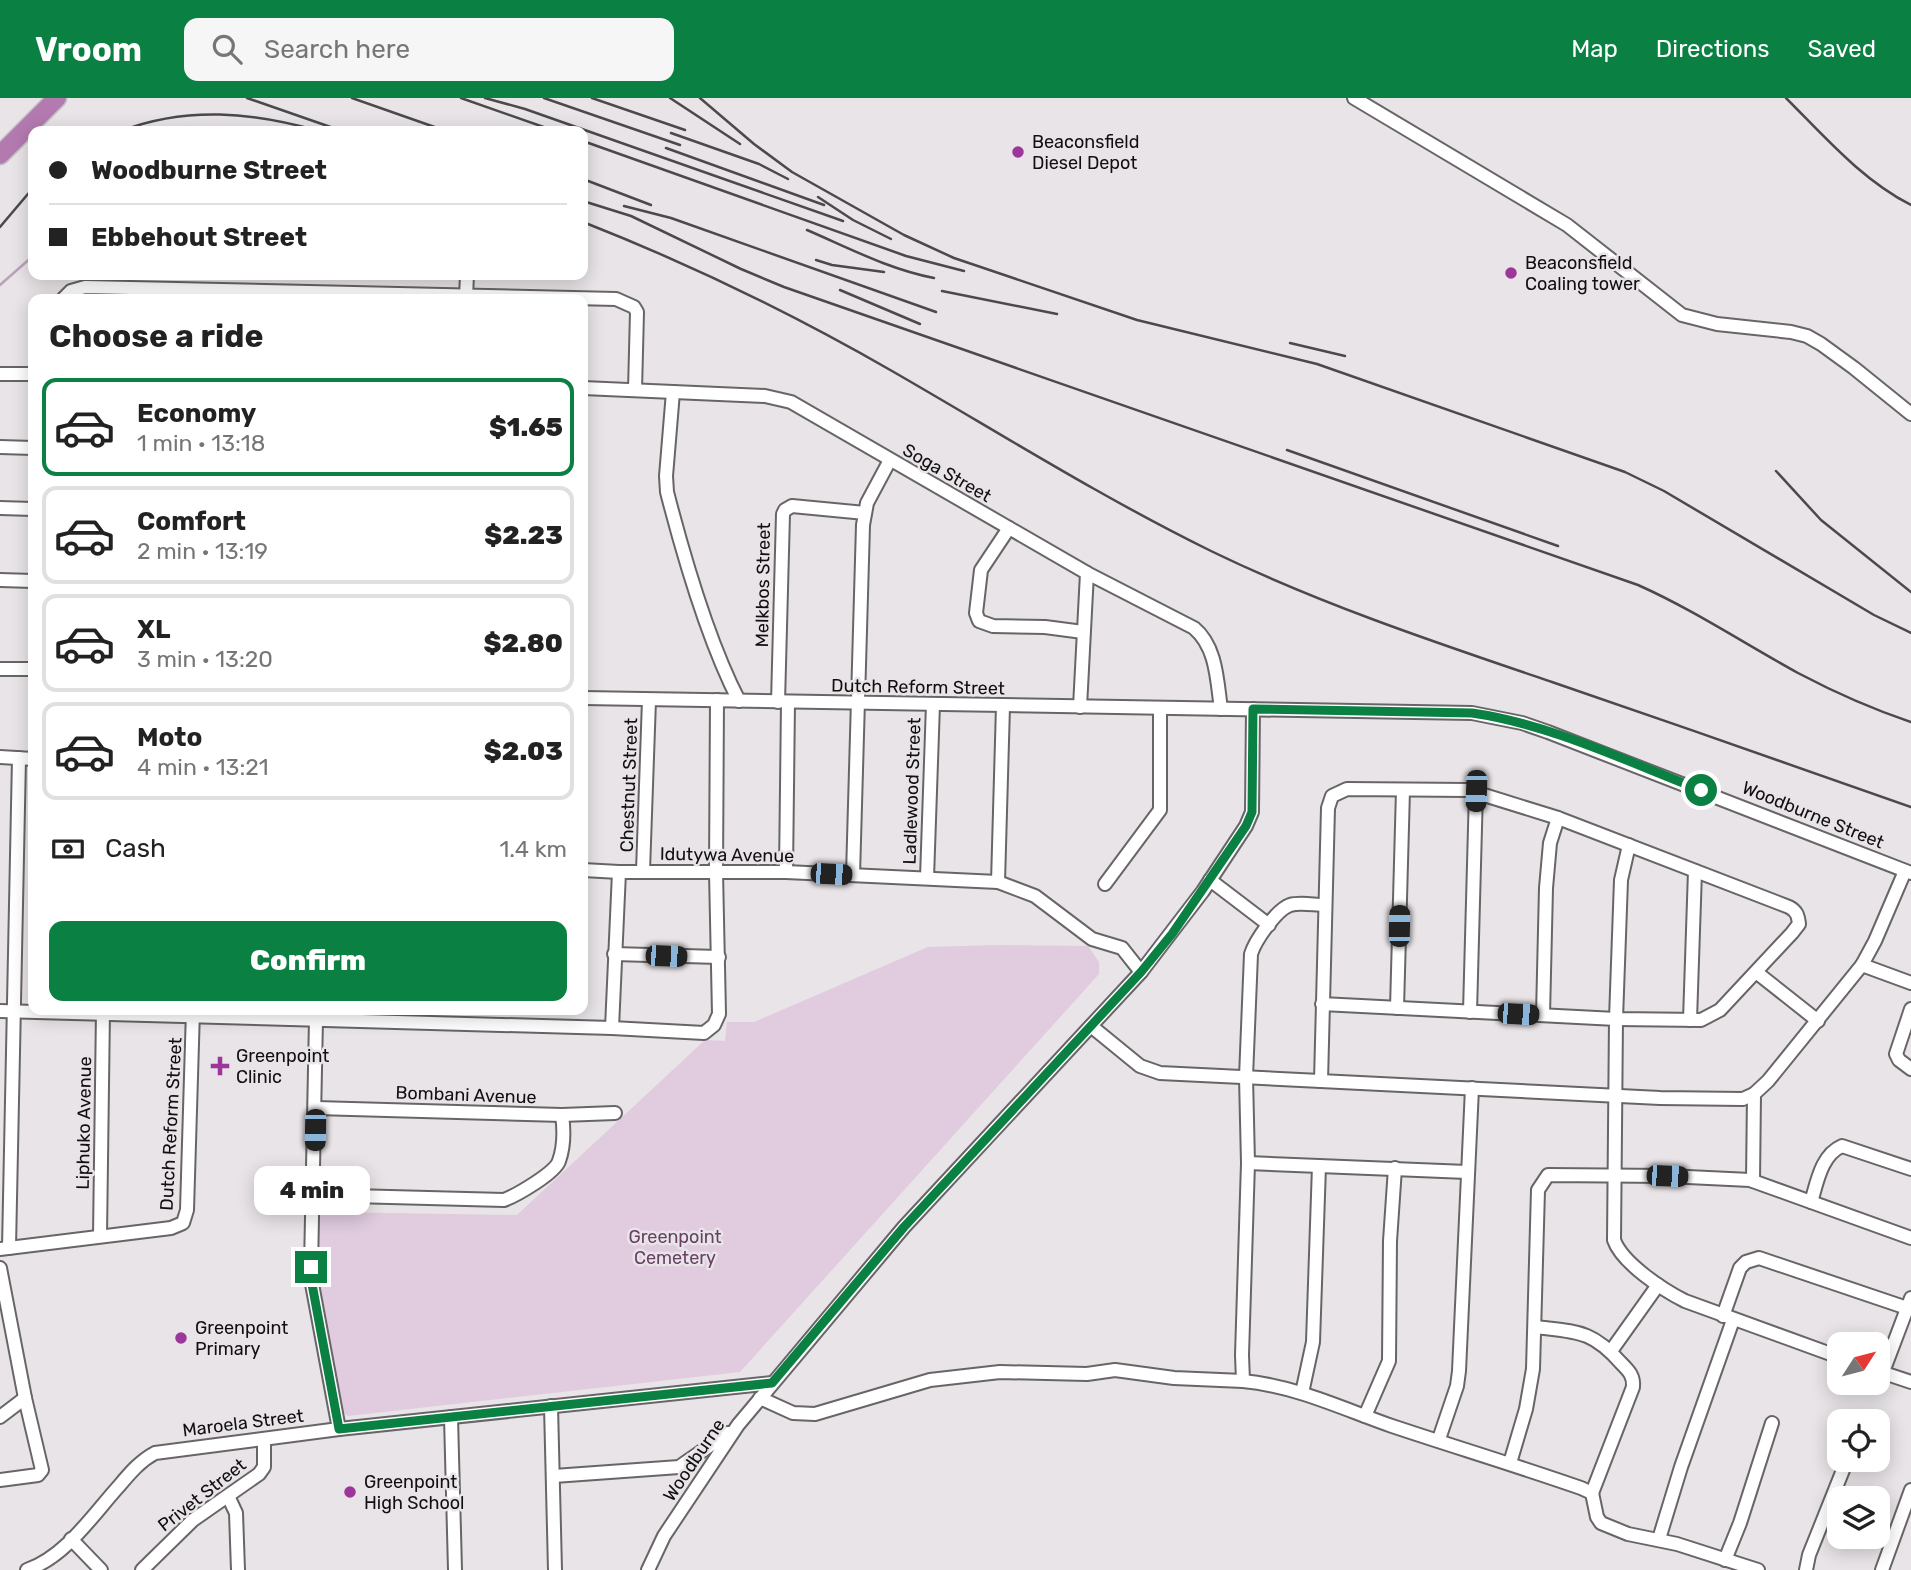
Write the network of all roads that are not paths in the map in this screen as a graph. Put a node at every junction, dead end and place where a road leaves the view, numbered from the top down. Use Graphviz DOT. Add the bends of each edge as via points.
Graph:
graph roads {
  1 [pos="57,98"];
  2 [pos="1354,98"];
  3 [pos="29,126"];
  4 [pos="28,127"];
  5 [pos="0,155"];
  6 [pos="146,281"];
  7 [pos="68,294"];
  8 [pos="206,294"];
  9 [pos="588,299"];
  10 [pos="0,374"];
  11 [pos="28,374"];
  12 [pos="588,388"];
  13 [pos="635,390"];
  14 [pos="673,392"];
  15 [pos="1911,414"];
  16 [pos="0,447"];
  17 [pos="28,448"];
  18 [pos="890,460"];
  19 [pos="0,508"];
  20 [pos="28,509"];
  21 [pos="865,513"];
  22 [pos="1009,528"];
  23 [pos="1087,573"];
  24 [pos="0,580"];
  25 [pos="28,581"];
  26 [pos="1083,632"];
  27 [pos="0,669"];
  28 [pos="28,669"];
  29 [pos="588,698"];
  30 [pos="649,700"];
  31 [pos="717,700"];
  32 [pos="739,701"];
  33 [pos="783,702"];
  34 [pos="860,702"];
  35 [pos="933,704"];
  36 [pos="1003,706"];
  37 [pos="1080,707"];
  38 [pos="1160,708"];
  39 [pos="1222,709"];
  40 [pos="1253,709"];
  41 [pos="0,757"];
  42 [pos="19,758"];
  43 [pos="28,759"];
  44 [pos="1403,790"];
  45 [pos="1476,791"];
  46 [pos="1558,818"];
  47 [pos="1629,845"];
  48 [pos="588,870"];
  49 [pos="643,871"];
  50 [pos="1695,871"];
  51 [pos="619,872"];
  52 [pos="716,872"];
  53 [pos="786,872"];
  54 [pos="1908,872"];
  55 [pos="853,875"];
  56 [pos="927,878"];
  57 [pos="1210,880"];
  58 [pos="998,882"];
  59 [pos="1104,884"];
  60 [pos="1324,905"];
  61 [pos="1269,925"];
  62 [pos="614,954"];
  63 [pos="719,957"];
  64 [pos="1862,965"];
  65 [pos="1141,972"];
  66 [pos="1756,972"];
  67 [pos="1911,983"];
  68 [pos="1322,1004"];
  69 [pos="1397,1009"];
  70 [pos="1911,1009"];
  71 [pos="0,1011"];
  72 [pos="14,1011"];
  73 [pos="28,1011"];
  74 [pos="1470,1012"];
  75 [pos="103,1015"];
  76 [pos="193,1015"];
  77 [pos="280,1015"];
  78 [pos="1542,1015"];
  79 [pos="316,1019"];
  80 [pos="1616,1019"];
  81 [pos="1690,1020"];
  82 [pos="1818,1021"];
  83 [pos="1091,1026"];
  84 [pos="612,1028"];
  85 [pos="1911,1069"];
  86 [pos="1246,1077"];
  87 [pos="1321,1081"];
  88 [pos="1472,1088"];
  89 [pos="1755,1094"];
  90 [pos="1615,1096"];
  91 [pos="316,1108"];
  92 [pos="615,1113"];
  93 [pos="562,1115"];
  94 [pos="1248,1163"];
  95 [pos="1319,1166"];
  96 [pos="1395,1168"];
  97 [pos="1911,1169"];
  98 [pos="1467,1172"];
  99 [pos="1615,1177"];
  100 [pos="1753,1181"];
  101 [pos="314,1195"];
  102 [pos="1811,1202"];
  103 [pos="100,1236"];
  104 [pos="1911,1238"];
  105 [pos="5,1248"];
  106 [pos="0,1268"];
  107 [pos="1658,1285"];
  108 [pos="1909,1303"];
  109 [pos="1728,1318"];
  110 [pos="1535,1327"];
  111 [pos="1890,1349"];
  112 [pos="1611,1352"];
  113 [pos="1827,1353"];
  114 [pos="1890,1374"];
  115 [pos="1243,1381"];
  116 [pos="1911,1382"];
  117 [pos="772,1383"];
  118 [pos="1302,1393"];
  119 [pos="24,1398"];
  120 [pos="760,1398"];
  121 [pos="551,1406"];
  122 [pos="1365,1416"];
  123 [pos="0,1417"];
  124 [pos="451,1417"];
  125 [pos="1772,1423"];
  126 [pos="736,1428"];
  127 [pos="339,1429"];
  128 [pos="264,1438"];
  129 [pos="1439,1439"];
  130 [pos="1510,1463"];
  131 [pos="1842,1472"];
  132 [pos="554,1476"];
  133 [pos="0,1480"];
  134 [pos="1911,1490"];
  135 [pos="1592,1493"];
  136 [pos="228,1496"];
  137 [pos="71,1539"];
  138 [pos="1659,1539"];
  139 [pos="1726,1560"];
  140 [pos="27,1570"];
  141 [pos="102,1570"];
  142 [pos="142,1570"];
  143 [pos="238,1570"];
  144 [pos="455,1570"];
  145 [pos="555,1570"];
  146 [pos="648,1570"];
  147 [pos="1758,1570"];
  148 [pos="1806,1570"];
  149 [pos="1882,1570"];
  1 -- 3 [label="highway"];
  2 -- 15 [label="street" via="1567,225 1682,315 1807,336"];
  4 -- 5 [label="highway"];
  6 -- 7 [label="street" via="85,287"];
  6 -- 8 [label="street"];
  9 -- 13 [label="street" via="616,299 636,312"];
  10 -- 11 [label="street"];
  12 -- 13 [label="street, Soga Street"];
  13 -- 14 [label="street, Soga Street"];
  14 -- 18 [label="street, Soga Street" via="779,398"];
  14 -- 32 [label="street" via="667,492 712,636"];
  16 -- 17 [label="street"];
  18 -- 21 [label="street"];
  18 -- 22 [label="street, Soga Street"];
  19 -- 20 [label="street"];
  21 -- 33 [label="street, Melkbos Street" via="792,506 785,510"];
  21 -- 34 [label="street"];
  22 -- 23 [label="street, Soga Street"];
  22 -- 26 [label="street" via="981,570 979,621"];
  23 -- 26 [label="street"];
  23 -- 39 [label="street, Soga Street" via="1202,634 1212,654"];
  24 -- 25 [label="street"];
  26 -- 37 [label="street"];
  27 -- 28 [label="street"];
  29 -- 30 [label="street, Dutch Reform Street"];
  30 -- 31 [label="street, Dutch Reform Street"];
  30 -- 49 [label="street, Chestnut Street"];
  31 -- 32 [label="street, Dutch Reform Street"];
  31 -- 52 [label="street"];
  32 -- 33 [label="street, Dutch Reform Street"];
  33 -- 34 [label="street, Dutch Reform Street"];
  33 -- 53 [label="street"];
  34 -- 35 [label="street, Dutch Reform Street"];
  34 -- 55 [label="street"];
  35 -- 36 [label="street, Dutch Reform Street"];
  35 -- 56 [label="street, Ladlewood Street"];
  36 -- 37 [label="street, Dutch Reform Street"];
  36 -- 58 [label="street"];
  37 -- 38 [label="street, Dutch Reform Street"];
  38 -- 39 [label="street, Dutch Reform Street"];
  38 -- 59 [label="street" via="1160,810"];
  39 -- 40 [label="street, Dutch Reform Street"];
  40 -- 54 [label="street, Woodburne Street" via="1472,713 1522,723"];
  40 -- 57 [label="street, Woodburne" via="1252,812"];
  41 -- 42 [label="street"];
  42 -- 43 [label="street"];
  42 -- 72 [label="street"];
  44 -- 45 [label="street"];
  44 -- 60 [label="street" via="1347,789 1329,801"];
  44 -- 69 [label="street"];
  45 -- 46 [label="street"];
  45 -- 74 [label="street"];
  46 -- 47 [label="street"];
  46 -- 78 [label="street" via="1548,866"];
  47 -- 50 [label="street"];
  47 -- 80 [label="street" via="1621,880"];
  48 -- 51 [label="street, Idutywa Avenue"];
  49 -- 51 [label="street, Idutywa Avenue"];
  49 -- 52 [label="street, Idutywa Avenue"];
  50 -- 66 [label="street" via="1797,913 1799,924"];
  50 -- 81 [label="street"];
  51 -- 62 [label="street"];
  52 -- 53 [label="street, Idutywa Avenue"];
  52 -- 63 [label="street"];
  53 -- 55 [label="street, Idutywa Avenue"];
  54 -- 64 [label="street"];
  55 -- 56 [label="street, Idutywa Avenue"];
  56 -- 58 [label="street, Idutywa Avenue"];
  57 -- 61 [label="street"];
  57 -- 65 [label="street, Woodburne"];
  58 -- 65 [label="street, Idutywa Avenue" via="1035,896 1092,939 1122,948"];
  60 -- 61 [label="street" via="1286,906"];
  60 -- 68 [label="street"];
  61 -- 86 [label="street" via="1251,954"];
  62 -- 63 [label="street"];
  62 -- 84 [label="street"];
  63 -- 84 [label="street" via="719,1014 714,1026 704,1033"];
  64 -- 67 [label="street"];
  64 -- 82 [label="street"];
  65 -- 83 [label="street, Woodburne"];
  66 -- 81 [label="street" via="1714,1015"];
  66 -- 82 [label="street"];
  68 -- 69 [label="street"];
  68 -- 87 [label="street"];
  69 -- 74 [label="street"];
  70 -- 85 [label="street" via="1896,1054"];
  71 -- 72 [label="street"];
  72 -- 73 [label="street"];
  72 -- 105 [label="street"];
  74 -- 78 [label="street"];
  75 -- 103 [label="street, Liphuko Avenue"];
  76 -- 103 [label="street, Dutch Reform Street" via="185,1218 171,1228"];
  77 -- 79 [label="street"];
  78 -- 80 [label="street"];
  79 -- 84 [label="street"];
  79 -- 91 [label="street"];
  80 -- 81 [label="street"];
  80 -- 90 [label="street"];
  82 -- 89 [label="street"];
  83 -- 86 [label="street" via="1153,1072"];
  83 -- 117 [label="street, Woodburne" via="904,1227"];
  86 -- 87 [label="street"];
  86 -- 94 [label="street"];
  87 -- 88 [label="street"];
  88 -- 90 [label="street"];
  88 -- 98 [label="street"];
  89 -- 90 [label="street" via="1736,1100"];
  89 -- 100 [label="street"];
  90 -- 99 [label="street"];
  91 -- 93 [label="street, Bombani Avenue"];
  91 -- 101 [label="street"];
  92 -- 93 [label="street, Bombani Avenue"];
  93 -- 101 [label="street" via="559,1163 504,1200"];
  94 -- 95 [label="street"];
  94 -- 115 [label="street"];
  95 -- 96 [label="street"];
  95 -- 118 [label="street" via="1313,1342"];
  96 -- 98 [label="street"];
  96 -- 122 [label="street" via="1389,1361"];
  97 -- 102 [label="street" via="1842,1146 1825,1161"];
  98 -- 129 [label="street" via="1459,1371"];
  99 -- 100 [label="street"];
  99 -- 107 [label="street" via="1616,1246"];
  99 -- 110 [label="street" via="1555,1173 1538,1189"];
  100 -- 102 [label="street"];
  101 -- 127 [label="street" via="312,1284"];
  102 -- 104 [label="street"];
  103 -- 105 [label="street, Dutch Reform Street"];
  106 -- 119 [label="street"];
  107 -- 109 [label="street"];
  107 -- 112 [label="street"];
  108 -- 109 [label="street" via="1759,1258 1740,1268"];
  108 -- 111 [label="street"];
  109 -- 113 [label="street"];
  109 -- 138 [label="street"];
  110 -- 112 [label="street" via="1586,1334"];
  110 -- 130 [label="street" via="1530,1392"];
  112 -- 135 [label="street" via="1633,1377 1633,1387"];
  114 -- 116 [label="street"];
  115 -- 118 [label="street"];
  115 -- 120 [label="street" via="1115,1370 1087,1374 1000,1371 930,1380 815,1414 803,1415"];
  117 -- 120 [label="street, Woodburne"];
  117 -- 121 [label="street, Maroela Street"];
  118 -- 122 [label="street"];
  119 -- 123 [label="street"];
  119 -- 133 [label="street" via="41,1473"];
  120 -- 126 [label="street, Woodburne"];
  121 -- 124 [label="street, Maroela Street"];
  121 -- 132 [label="street"];
  122 -- 129 [label="street"];
  124 -- 127 [label="street, Maroela Street"];
  124 -- 144 [label="street"];
  125 -- 139 [label="street"];
  126 -- 132 [label="street" via="679,1467"];
  126 -- 146 [label="street, Woodburne" via="664,1536"];
  127 -- 128 [label="street, Maroela Street"];
  128 -- 136 [label="street, Privet Street" via="262,1470"];
  128 -- 137 [label="street, Maroela Street" via="155,1453"];
  129 -- 130 [label="street"];
  130 -- 135 [label="street"];
  131 -- 148 [label="street"];
  132 -- 145 [label="street"];
  134 -- 149 [label="street"];
  135 -- 138 [label="street" via="1601,1523"];
  136 -- 142 [label="street, Privet Street" via="179,1532"];
  136 -- 143 [label="street" via="236,1513"];
  137 -- 140 [label="street, Maroela Street" via="48,1561"];
  137 -- 141 [label="street"];
  138 -- 139 [label="street"];
  139 -- 147 [label="street"];
}
